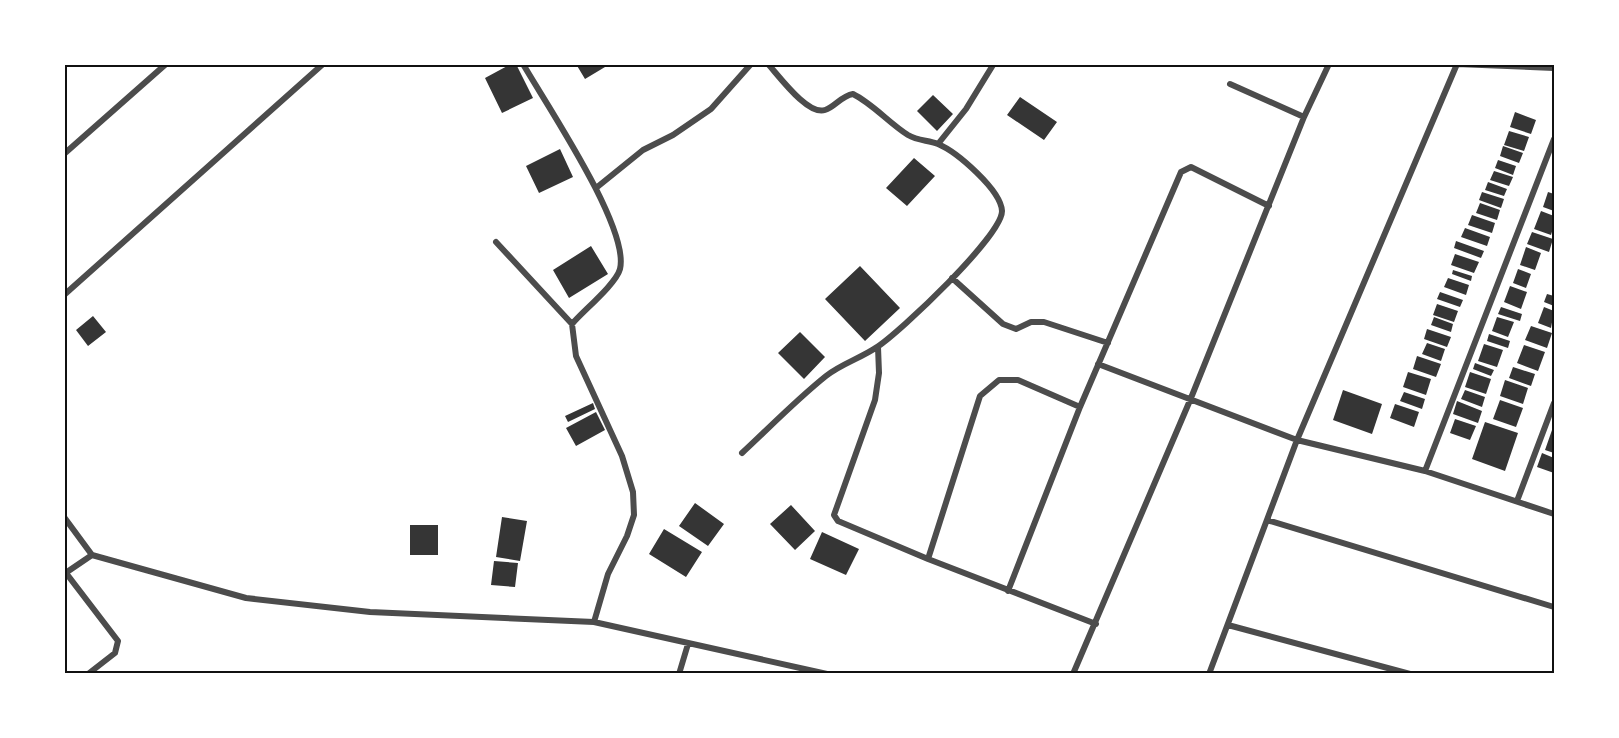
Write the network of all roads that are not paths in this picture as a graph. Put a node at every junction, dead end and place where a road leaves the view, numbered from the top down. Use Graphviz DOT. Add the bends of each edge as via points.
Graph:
graph roads {
  1 [pos="166,64"];
  2 [pos="322,64"];
  3 [pos="523,64"];
  4 [pos="751,64"];
  5 [pos="768,64"];
  6 [pos="1329,64"];
  7 [pos="993,65"];
  8 [pos="1457,65"];
  9 [pos="1554,68"];
  10 [pos="1230,84"];
  11 [pos="1304,117"];
  12 [pos="1554,139"];
  13 [pos="938,144"];
  14 [pos="64,154"];
  15 [pos="596,188"];
  16 [pos="1269,206"];
  17 [pos="496,242"];
  18 [pos="952,278"];
  19 [pos="64,295"];
  20 [pos="572,324"];
  21 [pos="1108,342"];
  22 [pos="878,346"];
  23 [pos="1098,364"];
  24 [pos="1191,398"];
  25 [pos="1554,403"];
  26 [pos="1080,407"];
  27 [pos="1297,440"];
  28 [pos="742,453"];
  29 [pos="1425,471"];
  30 [pos="1517,501"];
  31 [pos="1554,514"];
  32 [pos="64,517"];
  33 [pos="1267,520"];
  34 [pos="92,555"];
  35 [pos="928,559"];
  36 [pos="65,574"];
  37 [pos="1008,591"];
  38 [pos="1554,607"];
  39 [pos="594,622"];
  40 [pos="1096,624"];
  41 [pos="1228,625"];
  42 [pos="688,644"];
  43 [pos="88,674"];
  44 [pos="679,674"];
  45 [pos="827,674"];
  46 [pos="1074,674"];
  47 [pos="1209,674"];
  48 [pos="1410,674"];
  1 -- 14 [label="street"];
  2 -- 19 [label="street"];
  3 -- 15 [label="street"];
  4 -- 15 [label="street" via="711,109 643,150"];
  5 -- 13 [label="street" via="808,107 820,112 828,110 853,94 908,135"];
  6 -- 11 [label="street"];
  7 -- 13 [label="street" via="966,110"];
  8 -- 9 [label="street"];
  8 -- 27 [label="street"];
  10 -- 11 [label="street"];
  11 -- 16 [label="street"];
  12 -- 29 [label="street"];
  13 -- 18 [label="street" via="990,187 1002,211 993,232"];
  15 -- 20 [label="street" via="617,238 620,271"];
  16 -- 21 [label="street" via="1191,168 1181,172"];
  16 -- 24 [label="street"];
  17 -- 20 [label="street"];
  18 -- 21 [label="street" via="1003,324 1016,329 1031,322 1044,322"];
  18 -- 22 [label="street"];
  20 -- 39 [label="street" via="576,356 622,456 633,492 634,515 608,574"];
  21 -- 23 [label="street"];
  22 -- 28 [label="street" via="827,375"];
  22 -- 35 [label="street" via="875,400 834,515 838,521"];
  23 -- 24 [label="street"];
  23 -- 26 [label="street"];
  24 -- 27 [label="street"];
  24 -- 40 [label="street"];
  25 -- 30 [label="street"];
  26 -- 35 [label="street" via="1018,380 999,380 980,396"];
  26 -- 37 [label="street"];
  27 -- 29 [label="street"];
  27 -- 33 [label="street"];
  29 -- 30 [label="street"];
  30 -- 31 [label="street"];
  32 -- 34 [label="street"];
  33 -- 38 [label="street"];
  33 -- 41 [label="street"];
  34 -- 36 [label="street"];
  34 -- 39 [label="street" via="246,598 370,612"];
  35 -- 37 [label="street"];
  36 -- 43 [label="street" via="118,641 116,654"];
  37 -- 40 [label="street"];
  39 -- 42 [label="street"];
  40 -- 46 [label="street"];
  41 -- 47 [label="street"];
  41 -- 48 [label="street"];
  42 -- 44 [label="street"];
  42 -- 45 [label="street"];
}
